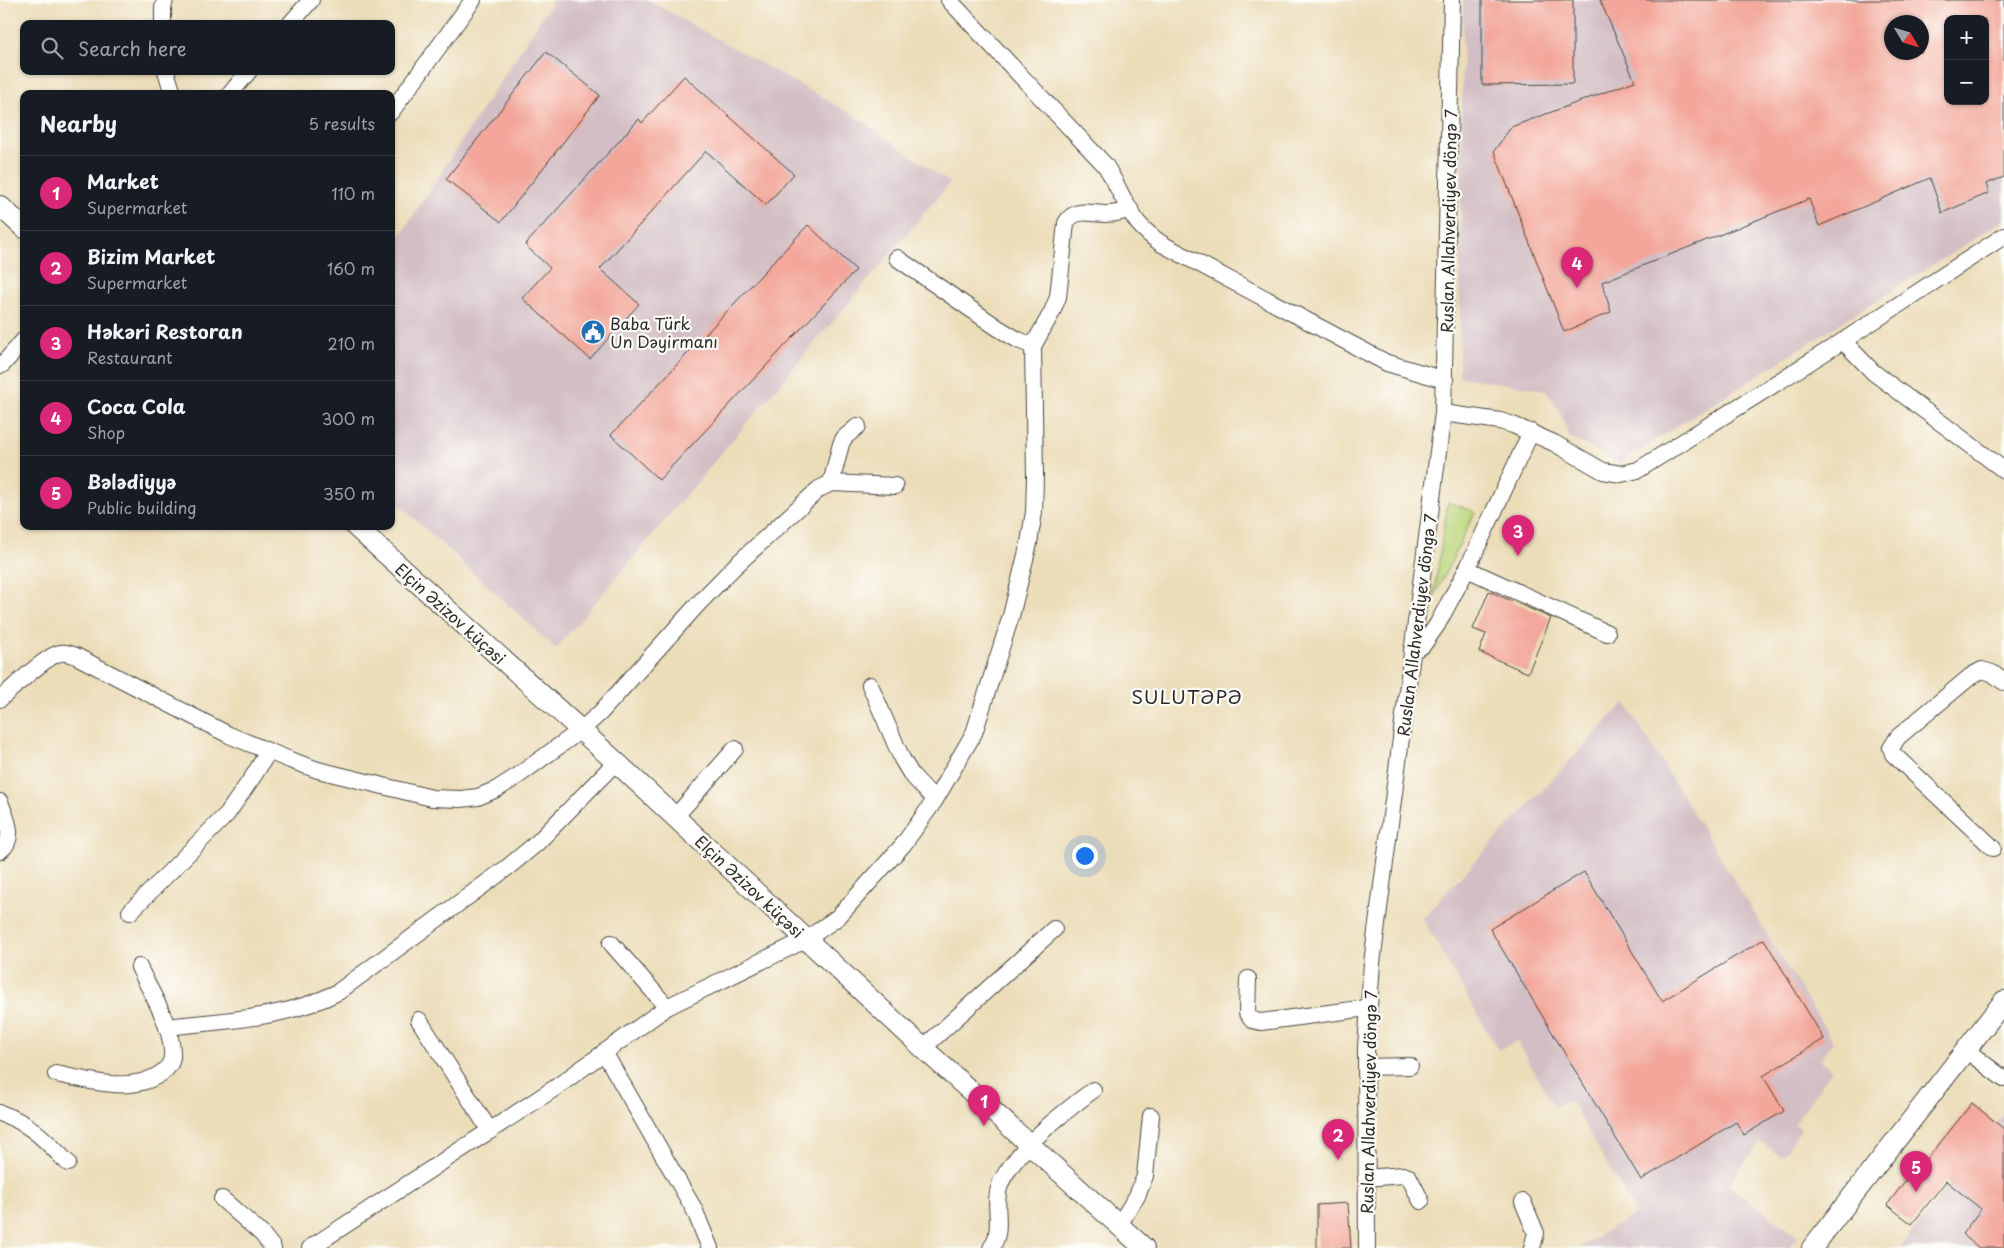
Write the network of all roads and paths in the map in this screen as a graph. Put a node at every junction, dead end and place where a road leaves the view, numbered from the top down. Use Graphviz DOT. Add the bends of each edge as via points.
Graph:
graph roads {
  1 [pos="165,0"];
  2 [pos="311,0"];
  3 [pos="472,0"];
  4 [pos="949,0"];
  5 [pos="1452,0"];
  6 [pos="163,20"];
  7 [pos="294,20"];
  8 [pos="167,75"];
  9 [pos="246,75"];
  10 [pos="172,90"];
  11 [pos="233,90"];
  12 [pos="395,106"];
  13 [pos="0,206"];
  14 [pos="1130,209"];
  15 [pos="20,224"];
  16 [pos="2004,236"];
  17 [pos="897,258"];
  18 [pos="1843,340"];
  19 [pos="20,345"];
  20 [pos="1033,346"];
  21 [pos="2,365"];
  22 [pos="1445,380"];
  23 [pos="1443,413"];
  24 [pos="858,426"];
  25 [pos="1531,432"];
  26 [pos="2004,470"];
  27 [pos="831,483"];
  28 [pos="895,486"];
  29 [pos="359,530"];
  30 [pos="1467,569"];
  31 [pos="1607,633"];
  32 [pos="1412,652"];
  33 [pos="2004,682"];
  34 [pos="870,685"];
  35 [pos="0,699"];
  36 [pos="580,730"];
  37 [pos="735,749"];
  38 [pos="268,752"];
  39 [pos="616,762"];
  40 [pos="935,800"];
  41 [pos="0,802"];
  42 [pos="675,817"];
  43 [pos="1993,848"];
  44 [pos="0,851"];
  45 [pos="130,912"];
  46 [pos="1054,929"];
  47 [pos="807,939"];
  48 [pos="611,943"];
  49 [pos="140,967"];
  50 [pos="1248,979"];
  51 [pos="2004,1001"];
  52 [pos="667,1007"];
  53 [pos="1368,1008"];
  54 [pos="419,1020"];
  55 [pos="167,1027"];
  56 [pos="923,1048"];
  57 [pos="1966,1050"];
  58 [pos="604,1052"];
  59 [pos="1410,1066"];
  60 [pos="1366,1067"];
  61 [pos="56,1074"];
  62 [pos="2004,1079"];
  63 [pos="1093,1090"];
  64 [pos="0,1114"];
  65 [pos="1151,1116"];
  66 [pos="490,1130"];
  67 [pos="1029,1143"];
  68 [pos="68,1163"];
  69 [pos="1366,1178"];
  70 [pos="222,1199"];
  71 [pos="1421,1201"];
  72 [pos="1523,1202"];
  73 [pos="1118,1225"];
  74 [pos="273,1248"];
  75 [pos="310,1248"];
  76 [pos="710,1248"];
  77 [pos="991,1248"];
  78 [pos="1144,1248"];
  79 [pos="1367,1248"];
  80 [pos="1532,1248"];
  81 [pos="1812,1248"];
  1 -- 6 [label="street"];
  2 -- 7 [label="street"];
  3 -- 12 [label="street"];
  4 -- 14 [label="street" via="1105,165"];
  5 -- 22 [label="street, Ruslan Allahverdiyev döngə 7"];
  8 -- 10 [label="street"];
  9 -- 11 [label="street"];
  13 -- 15 [label="street"];
  14 -- 20 [label="street" via="1107,214 1080,212 1070,216 1066,223 1058,297"];
  14 -- 22 [label="street" via="1149,235 1194,262 1388,363"];
  16 -- 18 [label="street"];
  17 -- 20 [label="street" via="998,328"];
  18 -- 25 [label="street" via="1638,470 1621,474 1603,471"];
  18 -- 26 [label="street" via="1873,372"];
  19 -- 21 [label="street"];
  20 -- 40 [label="street" via="1034,512 1029,543 1012,616 974,733"];
  22 -- 23 [label="street, Ruslan Allahverdiyev döngə 7"];
  23 -- 25 [label="street" via="1500,421"];
  23 -- 32 [label="street, Ruslan Allahverdiyev döngə 7"];
  24 -- 27 [label="street" via="841,444"];
  25 -- 30 [label="street"];
  27 -- 28 [label="street"];
  27 -- 36 [label="street" via="819,489 734,567 600,713"];
  29 -- 36 [label="street, Elçin Əzizov küçəsi"];
  30 -- 31 [label="street"];
  30 -- 32 [label="street" via="1431,636"];
  32 -- 53 [label="street, Ruslan Allahverdiyev döngə 7"];
  33 -- 43 [label="street" via="1982,670 1971,676 1898,737 1891,748 1893,754"];
  34 -- 40 [label="street" via="902,759"];
  35 -- 38 [label="street" via="48,659 65,653"];
  36 -- 38 [label="street" via="497,789 461,799 432,798 318,770"];
  36 -- 39 [label="street, Elçin Əzizov küçəsi"];
  37 -- 42 [label="street"];
  38 -- 45 [label="street" via="227,814"];
  39 -- 42 [label="street, Elçin Əzizov küçəsi"];
  39 -- 55 [label="street" via="508,868 338,992 316,1003 284,1012"];
  40 -- 47 [label="street" via="903,845 838,917"];
  41 -- 44 [label="street" via="9,824 10,837"];
  42 -- 47 [label="street, Elçin Əzizov küçəsi"];
  46 -- 56 [label="street"];
  47 -- 52 [label="street"];
  47 -- 56 [label="street, Elçin Əzizov küçəsi"];
  48 -- 52 [label="street"];
  49 -- 55 [label="street"];
  50 -- 53 [label="street" via="1248,1013 1252,1020 1261,1022"];
  51 -- 57 [label="street"];
  52 -- 58 [label="street"];
  53 -- 60 [label="street, Ruslan Allahverdiyev döngə 7"];
  54 -- 66 [label="street"];
  55 -- 61 [label="street" via="171,1064 142,1082 94,1082"];
  56 -- 67 [label="street, Elçin Əzizov küçəsi"];
  57 -- 62 [label="street"];
  57 -- 81 [label="street"];
  58 -- 66 [label="street"];
  58 -- 76 [label="street" via="694,1209"];
  59 -- 60 [label="street"];
  60 -- 69 [label="street, Ruslan Allahverdiyev döngə 7"];
  63 -- 67 [label="street"];
  64 -- 68 [label="street" via="36,1131"];
  65 -- 73 [label="street" via="1145,1176 1137,1196"];
  66 -- 75 [label="street"];
  67 -- 73 [label="street, Elçin Əzizov küçəsi"];
  67 -- 77 [label="street" via="999,1185 997,1237"];
  69 -- 71 [label="street" via="1409,1177"];
  69 -- 79 [label="street, Ruslan Allahverdiyev döngə 7"];
  70 -- 74 [label="street"];
  72 -- 80 [label="street" via="1536,1233"];
  73 -- 78 [label="street, Elçin Əzizov küçəsi"];
}
